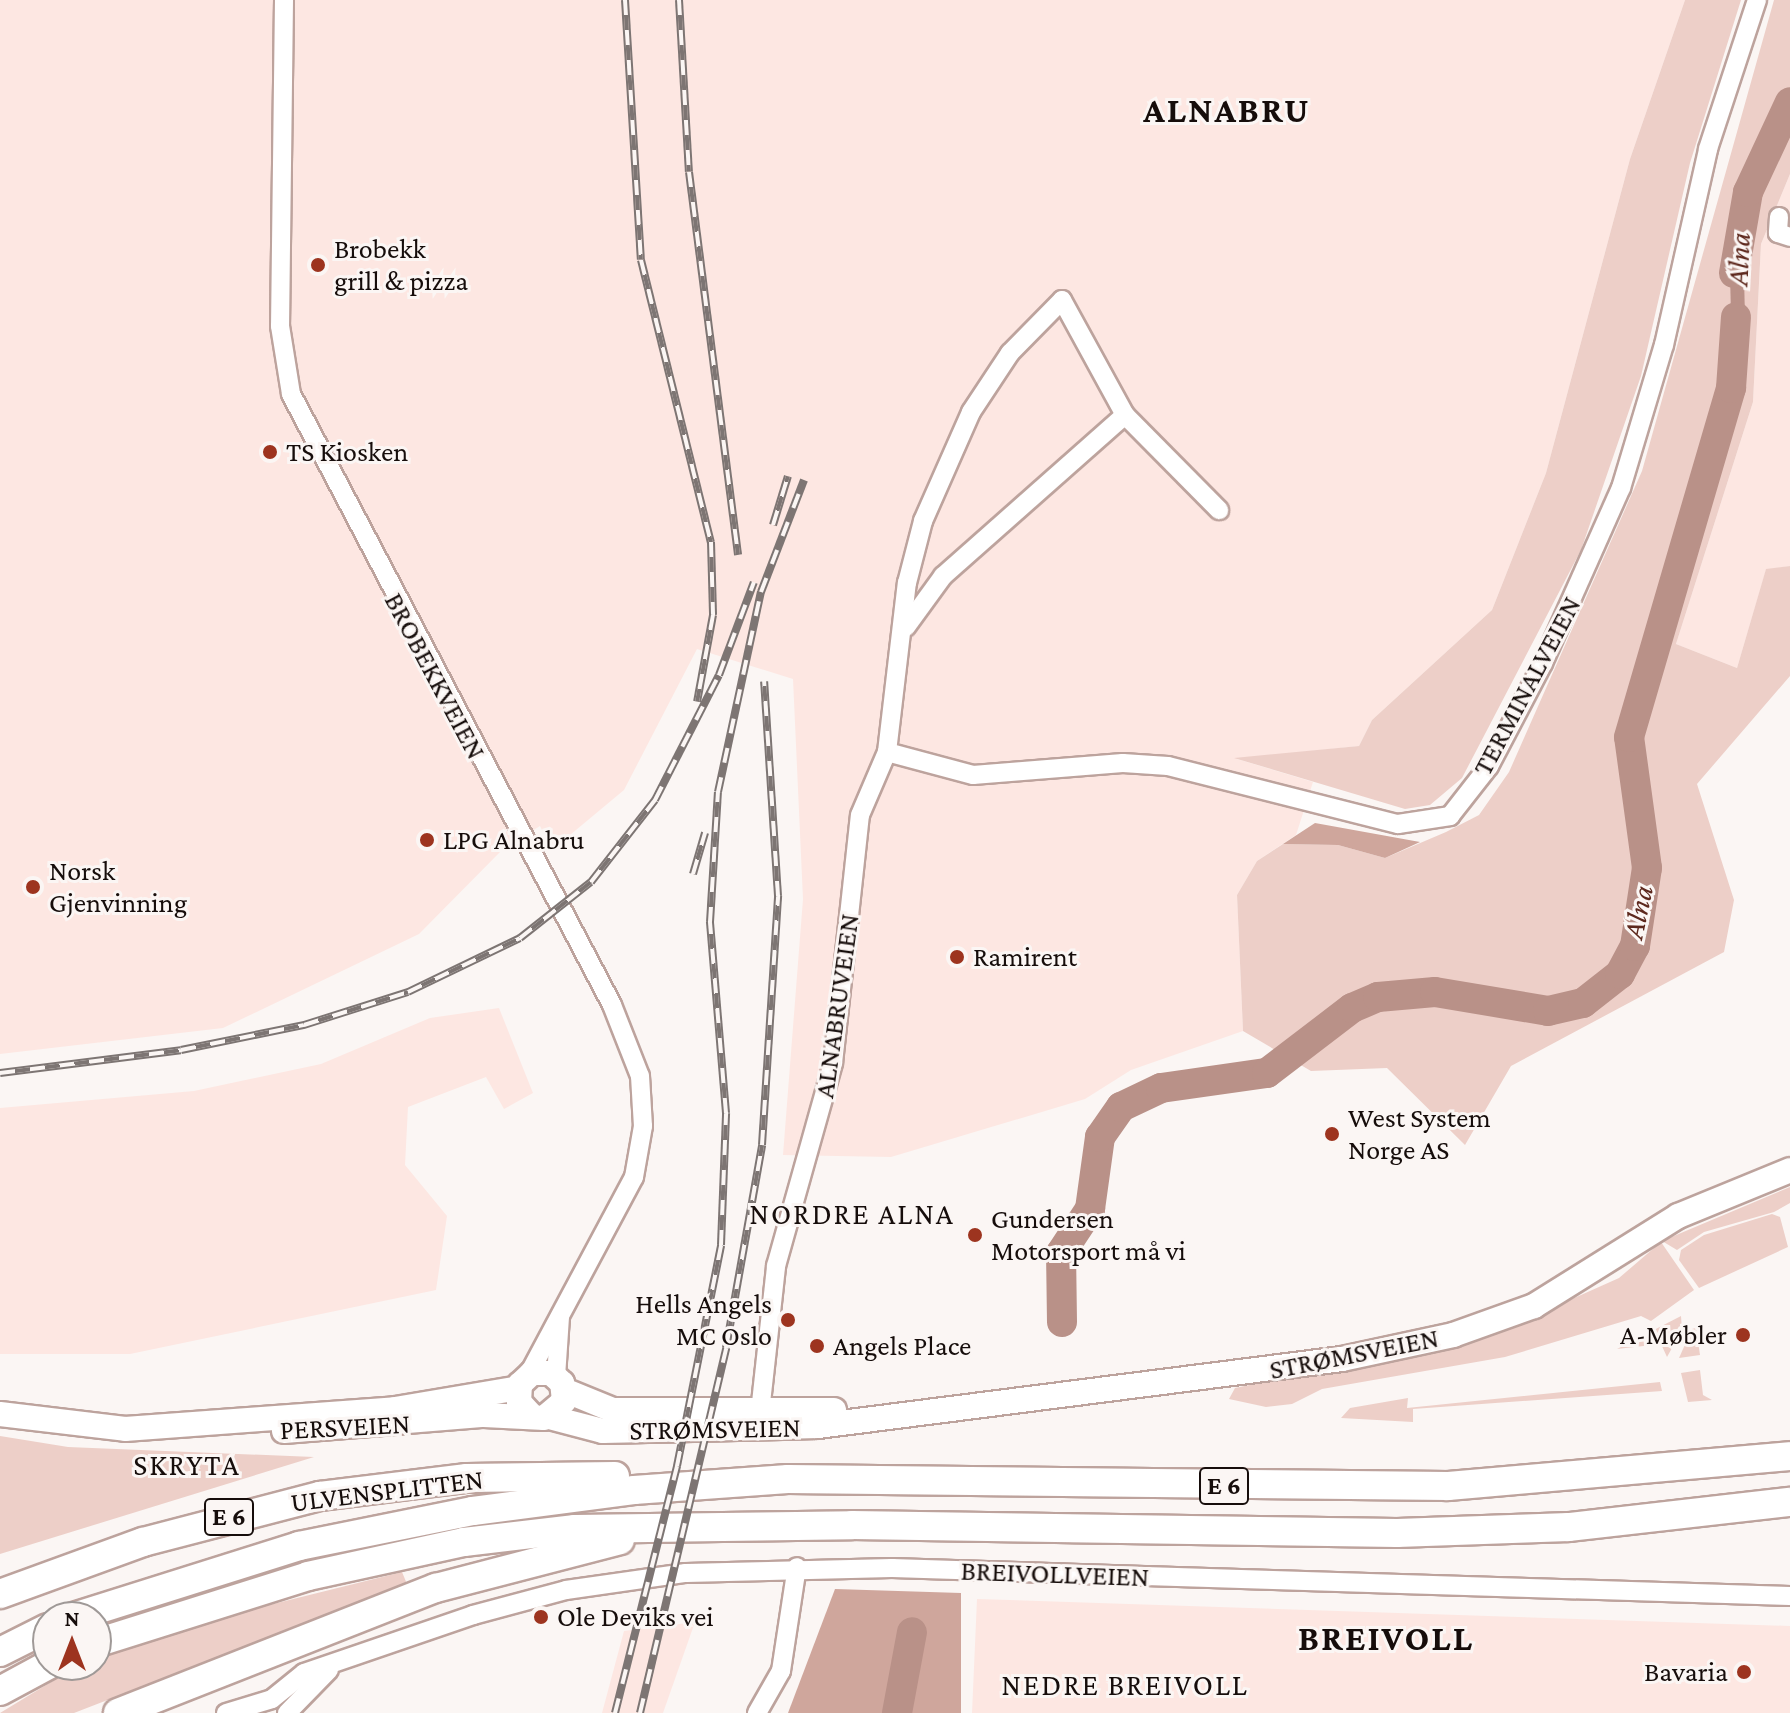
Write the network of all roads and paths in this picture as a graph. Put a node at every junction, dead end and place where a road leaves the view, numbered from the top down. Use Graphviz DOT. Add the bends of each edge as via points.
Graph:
graph roads {
  1 [pos="284,0"];
  2 [pos="1757,0"];
  3 [pos="1779,217"];
  4 [pos="1790,237"];
  5 [pos="1125,415"];
  6 [pos="1219,510"];
  7 [pos="905,630"];
  8 [pos="887,752"];
  9 [pos="1789,1171"];
  10 [pos="560,1317"];
  11 [pos="523,1383"];
  12 [pos="560,1383"];
  13 [pos="0,1414"];
  14 [pos="541,1416"];
  15 [pos="759,1420"];
  16 [pos="158,1427"];
  17 [pos="1790,1456"];
  18 [pos="788,1479"];
  19 [pos="1790,1502"];
  20 [pos="660,1531"];
  21 [pos="797,1567"];
  22 [pos="0,1594"];
  23 [pos="1790,1596"];
  24 [pos="112,1604"];
  25 [pos="32,1636"];
  26 [pos="112,1638"];
  27 [pos="0,1652"];
  28 [pos="334,1665"];
  29 [pos="32,1674"];
  30 [pos="0,1691"];
  31 [pos="273,1706"];
  32 [pos="118,1713"];
  33 [pos="226,1713"];
  34 [pos="287,1713"];
  35 [pos="757,1713"];
  1 -- 10 [label="street, BROBEKKVEIEN" via="280,326 291,394 612,1005 640,1076 643,1126 634,1177"];
  2 -- 8 [label="street, TERMINALVEIEN" via="1708,149 1664,345 1621,488 1489,766 1450,816 1398,824 1168,766 1123,763 973,775"];
  3 -- 4 [label="street" via="1778,233"];
  5 -- 6 [label="street, ALNABRUVEIEN"];
  5 -- 7 [label="street, ALNABRUVEIEN" via="943,576"];
  5 -- 7 [label="street, ALNABRUVEIEN" via="1062,300 1010,353 971,412 923,521 907,583"];
  7 -- 8 [label="street, ALNABRUVEIEN"];
  8 -- 15 [label="street, ALNABRUVEIEN" via="861,809 833,1063 778,1254"];
  9 -- 15 [label="main road, STRØMSVEIEN" via="1678,1216 1534,1306 1453,1335 1193,1384 881,1415"];
  10 -- 11 [label="street, BROBEKKVEIEN" via="532,1355"];
  10 -- 12 [label="street, BROBEKKVEIEN"];
  11 -- 12 [label="main road, PERSVEIEN"];
  11 -- 14 [label="main road" via="522,1408"];
  11 -- 16 [label="main road, PERSVEIEN" via="395,1409"];
  12 -- 14 [label="main road" via="562,1406"];
  12 -- 15 [label="main road, STRØMSVEIEN" via="613,1410"];
  13 -- 16 [label="main road, PERSVEIEN" via="77,1427"];
  14 -- 15 [label="main road, STRØMSVEIEN" via="603,1431"];
  14 -- 16 [label="main road, PERSVEIEN" via="325,1431"];
  17 -- 18 [label="highway, E 6" via="1660,1472 1419,1486"];
  18 -- 22 [label="highway, ULVENSPLITTEN / E 6" via="531,1476 374,1487 204,1524"];
  18 -- 24 [label="highway, E 6" via="588,1495 396,1525 234,1562"];
  19 -- 20 [label="highway, E 6" via="1453,1532 852,1525"];
  20 -- 26 [label="highway, E 6" via="575,1529 464,1542 242,1594"];
  20 -- 32 [label="highway" via="436,1588"];
  21 -- 23 [label="street, BREIVOLLVEIEN"];
  21 -- 28 [label="street, BREIVOLLVEIEN" via="641,1577 566,1590"];
  21 -- 35 [label="street" via="784,1657"];
  25 -- 27 [label="highway"];
  28 -- 31 [label="street, BREIVOLLVEIEN" via="297,1677"];
  28 -- 34 [label="street, BREIVOLLVEIEN"];
  29 -- 30 [label="highway"];
  31 -- 33 [label="street"];
}
